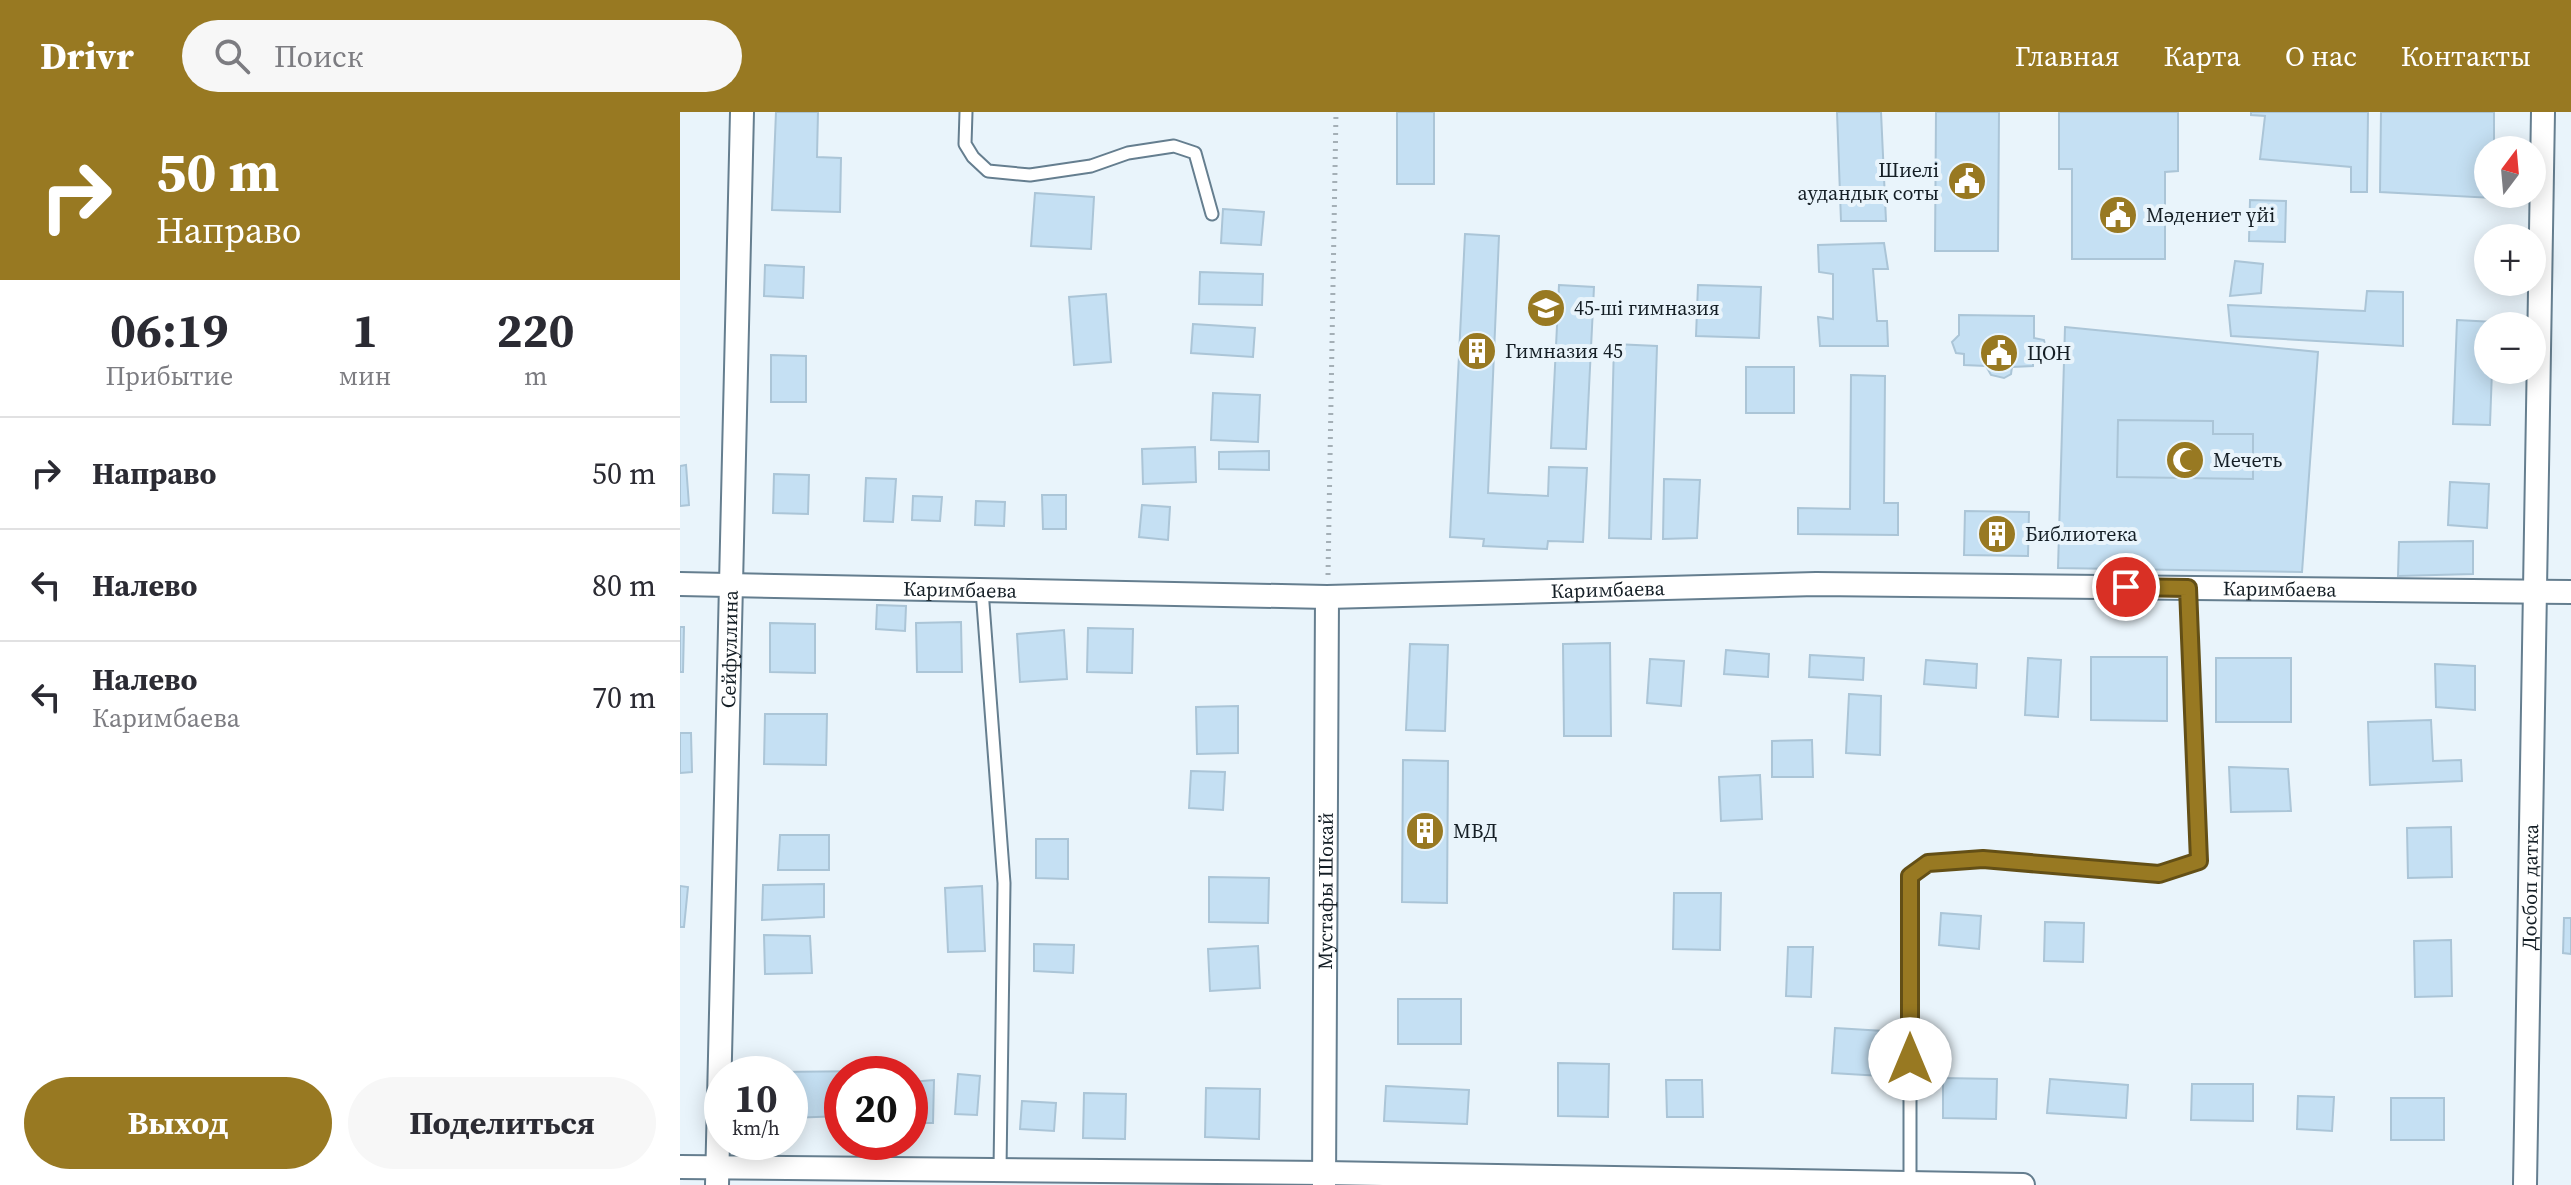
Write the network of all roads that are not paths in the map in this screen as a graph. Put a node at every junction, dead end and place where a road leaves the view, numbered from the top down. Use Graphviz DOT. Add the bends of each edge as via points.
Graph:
graph roads {
  1 [pos="742,112"];
  2 [pos="966,112"];
  3 [pos="2543,112"];
  4 [pos="1212,214"];
  5 [pos="731,583"];
  6 [pos="680,584"];
  7 [pos="2188,588"];
  8 [pos="982,589"];
  9 [pos="2536,591"];
  10 [pos="2571,592"];
  11 [pos="1327,597"];
  12 [pos="680,1167"];
  13 [pos="1000,1170"];
  14 [pos="718,1176"];
  15 [pos="1324,1179"];
  16 [pos="1910,1182"];
  17 [pos="2023,1185"];
  18 [pos="2525,1185"];
  1 -- 5 [label="street, Сейфуллина"];
  2 -- 4 [label="lane" via="965,144 988,171 1045,173 1174,146 1195,153"];
  3 -- 9 [label="street, Досбоп датка"];
  5 -- 6 [label="street, Каримбаева"];
  5 -- 8 [label="street, Каримбаева"];
  5 -- 14 [label="street, Сейфуллина"];
  7 -- 9 [label="street, Каримбаева"];
  7 -- 11 [label="street, Каримбаева" via="1816,584"];
  7 -- 16 [label="lane" via="2199,861 2159,874 1983,859 1928,863 1910,876"];
  8 -- 11 [label="street, Каримбаева"];
  8 -- 13 [label="lane" via="1004,883"];
  9 -- 10 [label="street, Каримбаева"];
  9 -- 18 [label="street, Досбоп датка"];
  11 -- 15 [label="street, Мустафы Шокай"];
  12 -- 14 [label="street"];
  13 -- 14 [label="street"];
  13 -- 15 [label="street"];
  15 -- 16 [label="street"];
  16 -- 17 [label="street"];
}
